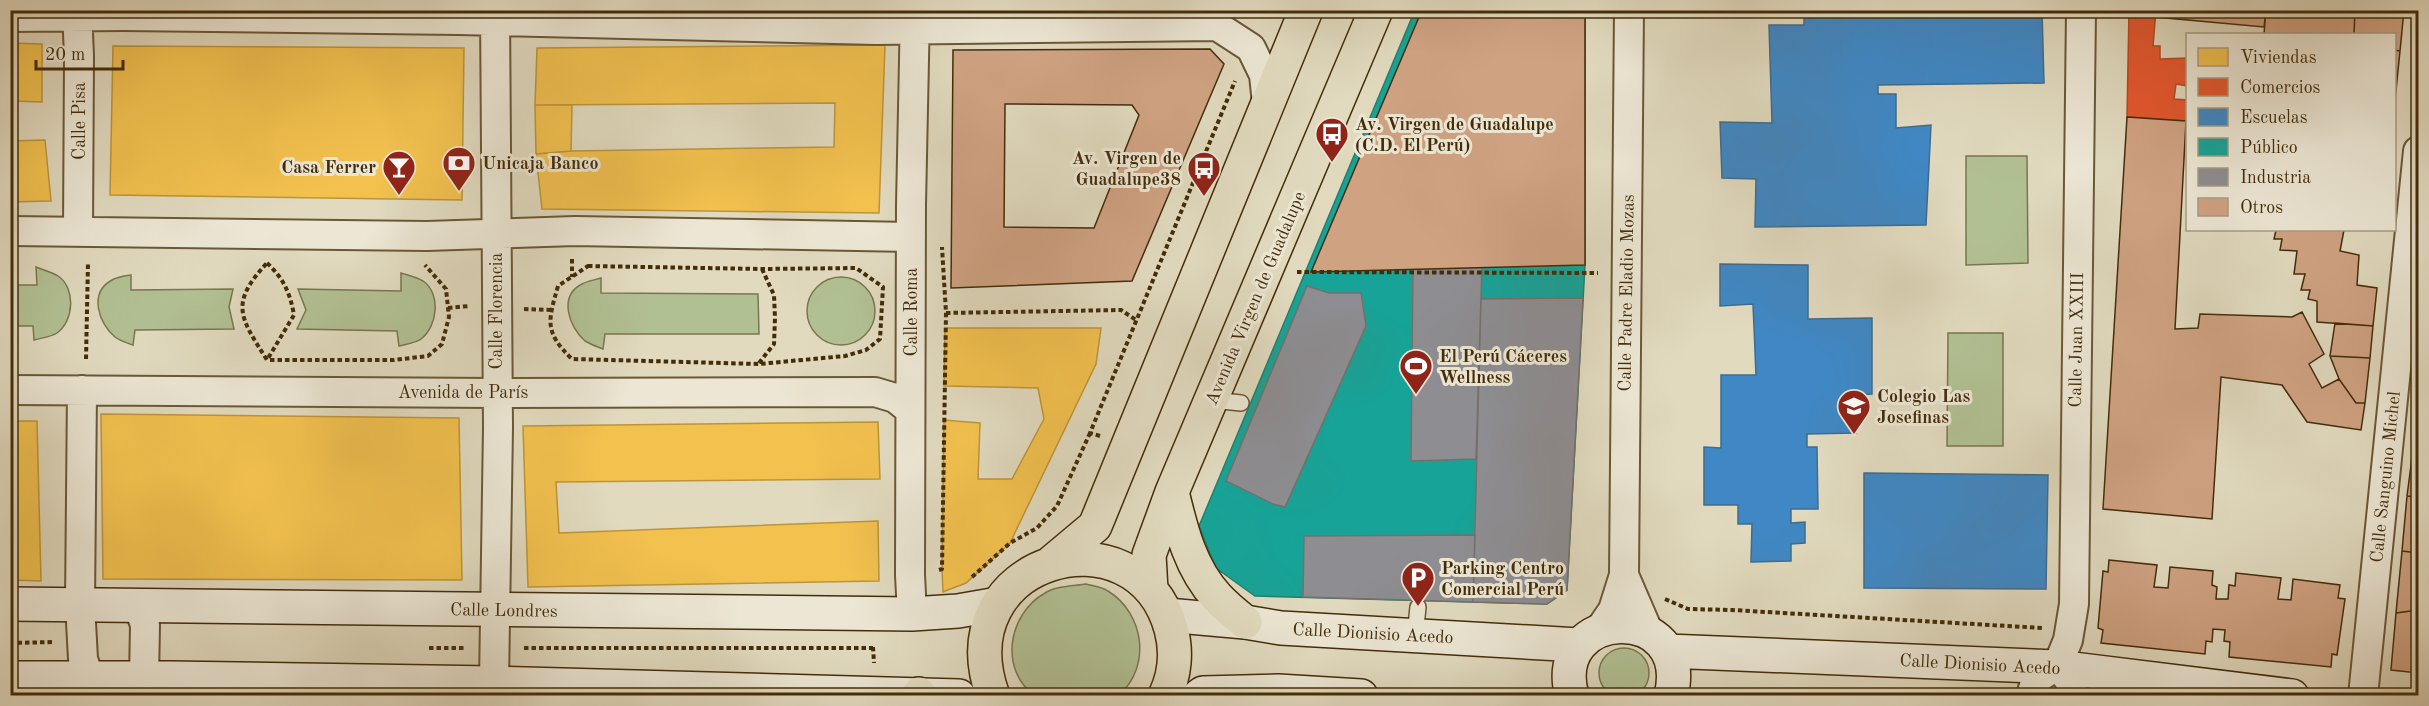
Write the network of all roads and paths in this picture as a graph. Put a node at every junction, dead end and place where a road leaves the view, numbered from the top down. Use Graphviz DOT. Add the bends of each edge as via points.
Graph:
graph roads {
  1 [pos="1306,10"];
  2 [pos="1376,10"];
  3 [pos="1629,10"];
  4 [pos="2081,10"];
  5 [pos="77,14"];
  6 [pos="495,16"];
  7 [pos="10,17"];
  8 [pos="915,20"];
  9 [pos="1237,75"];
  10 [pos="1267,103"];
  11 [pos="2418,151"];
  12 [pos="10,231"];
  13 [pos="78,231"];
  14 [pos="496,232"];
  15 [pos="911,237"];
  16 [pos="942,246"];
  17 [pos="77,262"];
  18 [pos="88,262"];
  19 [pos="99,262"];
  20 [pos="256,263"];
  21 [pos="267,264"];
  22 [pos="279,264"];
  23 [pos="415,265"];
  24 [pos="762,269"];
  25 [pos="1294,272"];
  26 [pos="1605,273"];
  27 [pos="477,306"];
  28 [pos="448,308"];
  29 [pos="522,308"];
  30 [pos="551,310"];
  31 [pos="946,313"];
  32 [pos="1136,320"];
  33 [pos="75,359"];
  34 [pos="86,359"];
  35 [pos="96,359"];
  36 [pos="255,360"];
  37 [pos="267,360"];
  38 [pos="759,364"];
  39 [pos="10,390"];
  40 [pos="82,390"];
  41 [pos="497,393"];
  42 [pos="910,410"];
  43 [pos="1090,433"];
  44 [pos="1127,445"];
  45 [pos="1172,492"];
  46 [pos="1052,562"];
  47 [pos="933,571"];
  48 [pos="1624,575"];
  49 [pos="966,583"];
  50 [pos="1662,597"];
  51 [pos="1159,602"];
  52 [pos="10,604"];
  53 [pos="81,604"];
  54 [pos="998,604"];
  55 [pos="138,605"];
  56 [pos="495,611"];
  57 [pos="912,614"];
  58 [pos="1245,622"];
  59 [pos="2047,628"];
  60 [pos="1590,637"];
  61 [pos="874,639"];
  62 [pos="10,642"];
  63 [pos="61,642"];
  64 [pos="1658,642"];
  65 [pos="537,644"];
  66 [pos="523,648"];
  67 [pos="873,648"];
  68 [pos="538,653"];
  69 [pos="2057,667"];
  70 [pos="874,668"];
  71 [pos="10,678"];
  72 [pos="90,680"];
  73 [pos="494,683"];
  74 [pos="144,687"];
  75 [pos="919,695"];
  76 [pos="959,696"];
  77 [pos="993,696"];
  78 [pos="1165,696"];
  79 [pos="1199,696"];
  80 [pos="1360,696"];
  81 [pos="1572,696"];
  82 [pos="1671,696"];
  83 [pos="2032,696"];
  84 [pos="2072,696"];
  85 [pos="2292,696"];
  86 [pos="2363,696"];
  1 -- 10 [label="main road"];
  2 -- 45 [label="main road, Avenida Virgen de Guadalupe" via="1227,401"];
  3 -- 48 [label="street, Calle Padre Eladio Mozas"];
  4 -- 69 [label="street, Calle Juan XXIII" via="2074,604 2068,640"];
  5 -- 6 [label="street"];
  5 -- 7 [label="street"];
  5 -- 13 [label="street, Calle Pisa"];
  6 -- 8 [label="street"];
  6 -- 14 [label="street, Calle Florencia"];
  8 -- 10 [label="street" via="1217,26 1251,48 1264,75"];
  8 -- 15 [label="street, Calle Roma"];
  9 -- 32 [label="path"];
  10 -- 44 [label="main road"];
  11 -- 86 [label="street, Calle Sanguino Michel"];
  12 -- 13 [label="street"];
  13 -- 14 [label="street" via="427,236"];
  14 -- 15 [label="street"];
  14 -- 41 [label="street, Calle Florencia"];
  15 -- 42 [label="street, Calle Roma"];
  16 -- 31 [label="path"];
  17 -- 18 [label="path"];
  18 -- 19 [label="path"];
  18 -- 34 [label="path"];
  20 -- 21 [label="path"];
  21 -- 22 [label="path"];
  21 -- 37 [label="path" via="242,297 244,317"];
  21 -- 37 [label="path" via="280,275 290,293 294,315"];
  23 -- 28 [label="path" via="427,265 446,289"];
  24 -- 30 [label="path" via="588,266 558,286"];
  24 -- 38 [label="path" via="774,295 774,344"];
  24 -- 38 [label="path" via="856,268 883,286 883,312 880,339 866,350 845,356"];
  25 -- 26 [label="path"];
  27 -- 28 [label="path"];
  28 -- 37 [label="path" via="442,344 428,356 394,360"];
  29 -- 30 [label="path"];
  30 -- 38 [label="path" via="549,318 557,344 572,359"];
  31 -- 32 [label="path" via="1121,310"];
  31 -- 47 [label="path" via="942,569"];
  32 -- 43 [label="path"];
  33 -- 34 [label="path"];
  34 -- 35 [label="path"];
  36 -- 37 [label="path"];
  39 -- 40 [label="street, Avenida de París"];
  40 -- 41 [label="street, Avenida de París"];
  40 -- 53 [label="street"];
  41 -- 42 [label="street, Avenida de París" via="875,392 895,398"];
  41 -- 56 [label="street, Calle Florencia"];
  42 -- 57 [label="street, Calle Roma"];
  43 -- 44 [label="path"];
  43 -- 49 [label="path" via="1057,506 1037,528 1010,543"];
  44 -- 46 [label="main road" via="1095,526"];
  45 -- 51 [label="main road, Avenida Virgen de Guadalupe" via="1149,555"];
  45 -- 58 [label="main road" via="1192,562 1216,597"];
  46 -- 51 [label="main road" via="1078,558 1105,561 1130,573"];
  46 -- 54 [label="main road" via="1012,585"];
  48 -- 60 [label="street, Calle Padre Eladio Mozas" via="1613,610"];
  48 -- 64 [label="street, Calle Padre Eladio Mozas"];
  50 -- 59 [label="path" via="1688,609"];
  51 -- 58 [label="main road, Calle Dionisio Acedo"];
  51 -- 78 [label="main road, Avenida Virgen de Guadalupe" via="1174,641 1174,668"];
  52 -- 53 [label="main road, Calle Londres"];
  53 -- 55 [label="main road, Calle Londres"];
  53 -- 72 [label="street" via="83,660"];
  54 -- 57 [label="main road, Calle Londres"];
  54 -- 77 [label="main road" via="986,631 984,660"];
  55 -- 56 [label="main road, Calle Londres"];
  55 -- 74 [label="street" via="145,625"];
  56 -- 57 [label="main road, Calle Londres"];
  56 -- 73 [label="street, Calle Florencia"];
  58 -- 60 [label="main road, Calle Dionisio Acedo" via="1281,628 1417,622"];
  60 -- 64 [label="main road, Calle Dionisio Acedo" via="1617,625 1633,626"];
  60 -- 81 [label="main road" via="1571,660 1568,677"];
  61 -- 67 [label="path"];
  62 -- 63 [label="path"];
  64 -- 69 [label="main road, Calle Dionisio Acedo"];
  64 -- 82 [label="main road" via="1674,674"];
  65 -- 68 [label="path"];
  66 -- 67 [label="path"];
  67 -- 70 [label="path"];
  69 -- 83 [label="street, Calle Juan XXIII" via="2042,674"];
  69 -- 84 [label="street" via="2069,678"];
  69 -- 85 [label="main road, Calle Dionisio Acedo"];
  71 -- 72 [label="main road"];
  72 -- 74 [label="main road"];
  73 -- 74 [label="main road"];
  73 -- 75 [label="main road"];
  75 -- 76 [label="main road"];
  79 -- 80 [label="main road" via="1278,691"];
}
